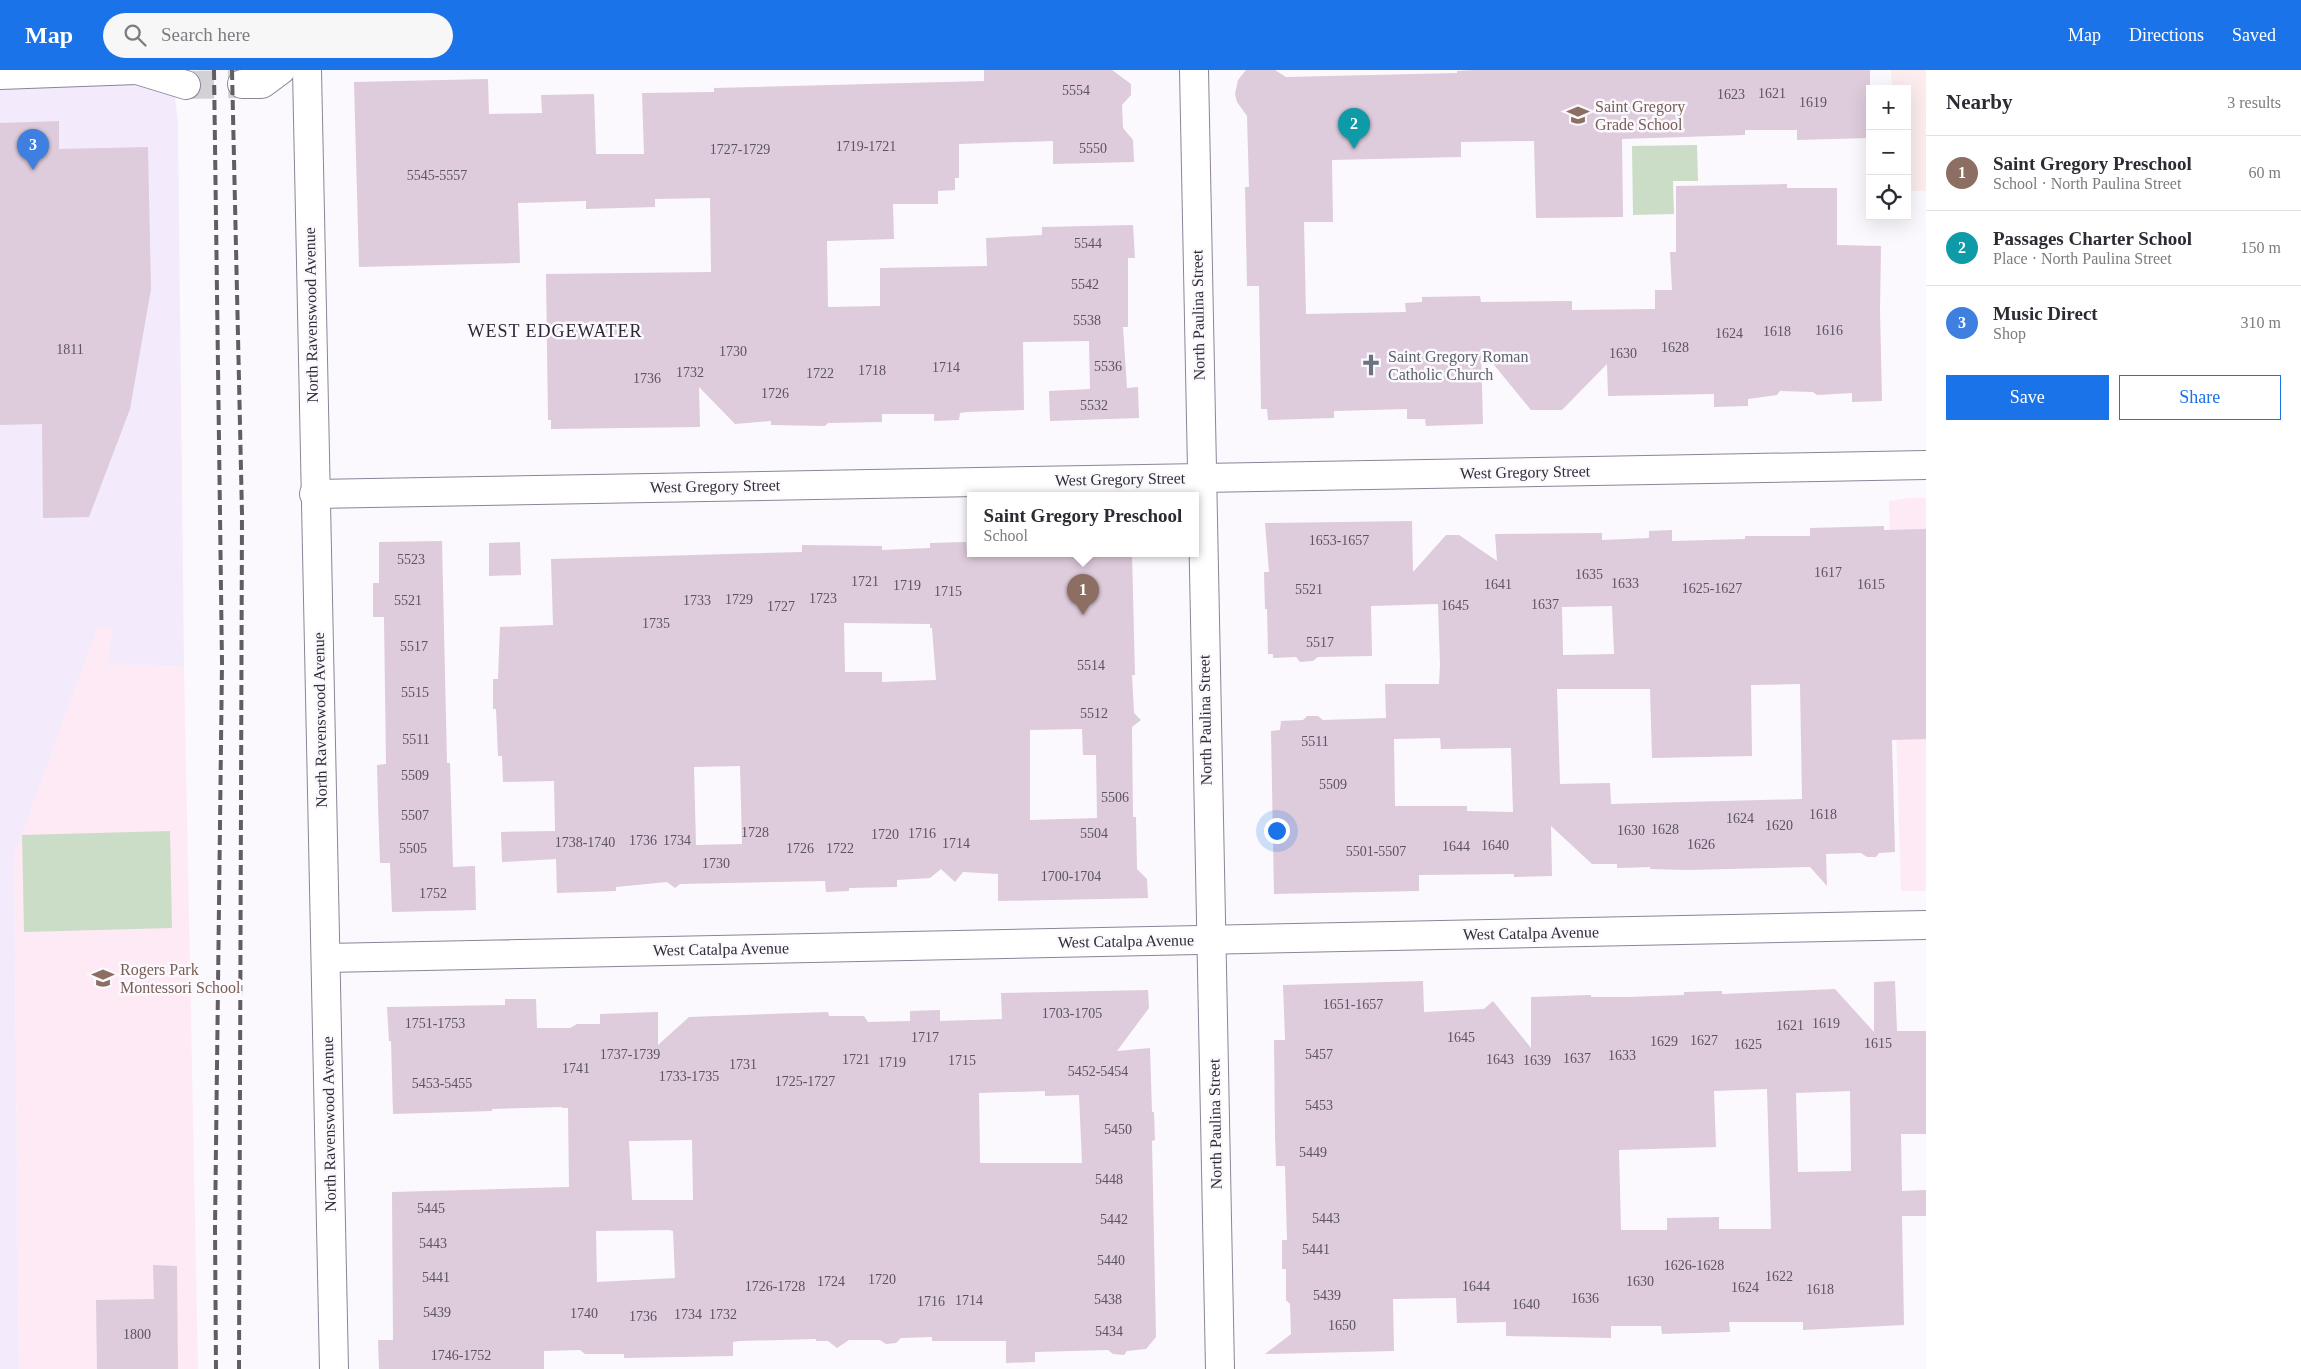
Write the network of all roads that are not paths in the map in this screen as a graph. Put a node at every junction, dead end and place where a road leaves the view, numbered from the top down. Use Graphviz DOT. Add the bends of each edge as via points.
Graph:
graph roads {
  1 [pos="137,70"];
  2 [pos="281,70"];
  3 [pos="307,70"];
  4 [pos="1194,70"];
  5 [pos="0,75"];
  6 [pos="242,84"];
  7 [pos="186,85"];
  8 [pos="1926,465"];
  9 [pos="1200,478"];
  10 [pos="314,494"];
  11 [pos="1926,925"];
  12 [pos="1210,939"];
  13 [pos="326,958"];
  14 [pos="334,1369"];
  15 [pos="1220,1369"];
  1 -- 5 [label="street"];
  1 -- 7 [label="street"];
  2 -- 6 [label="street" via="262,84"];
  3 -- 10 [label="street, North Ravenswood Avenue"];
  4 -- 9 [label="street, North Paulina Street"];
  8 -- 9 [label="street, West Gregory Street"];
  9 -- 10 [label="street, West Gregory Street"];
  9 -- 12 [label="street, North Paulina Street"];
  10 -- 13 [label="street, North Ravenswood Avenue"];
  11 -- 12 [label="street, West Catalpa Avenue"];
  12 -- 13 [label="street, West Catalpa Avenue"];
  12 -- 15 [label="street, North Paulina Street"];
  13 -- 14 [label="street, North Ravenswood Avenue"];
}
